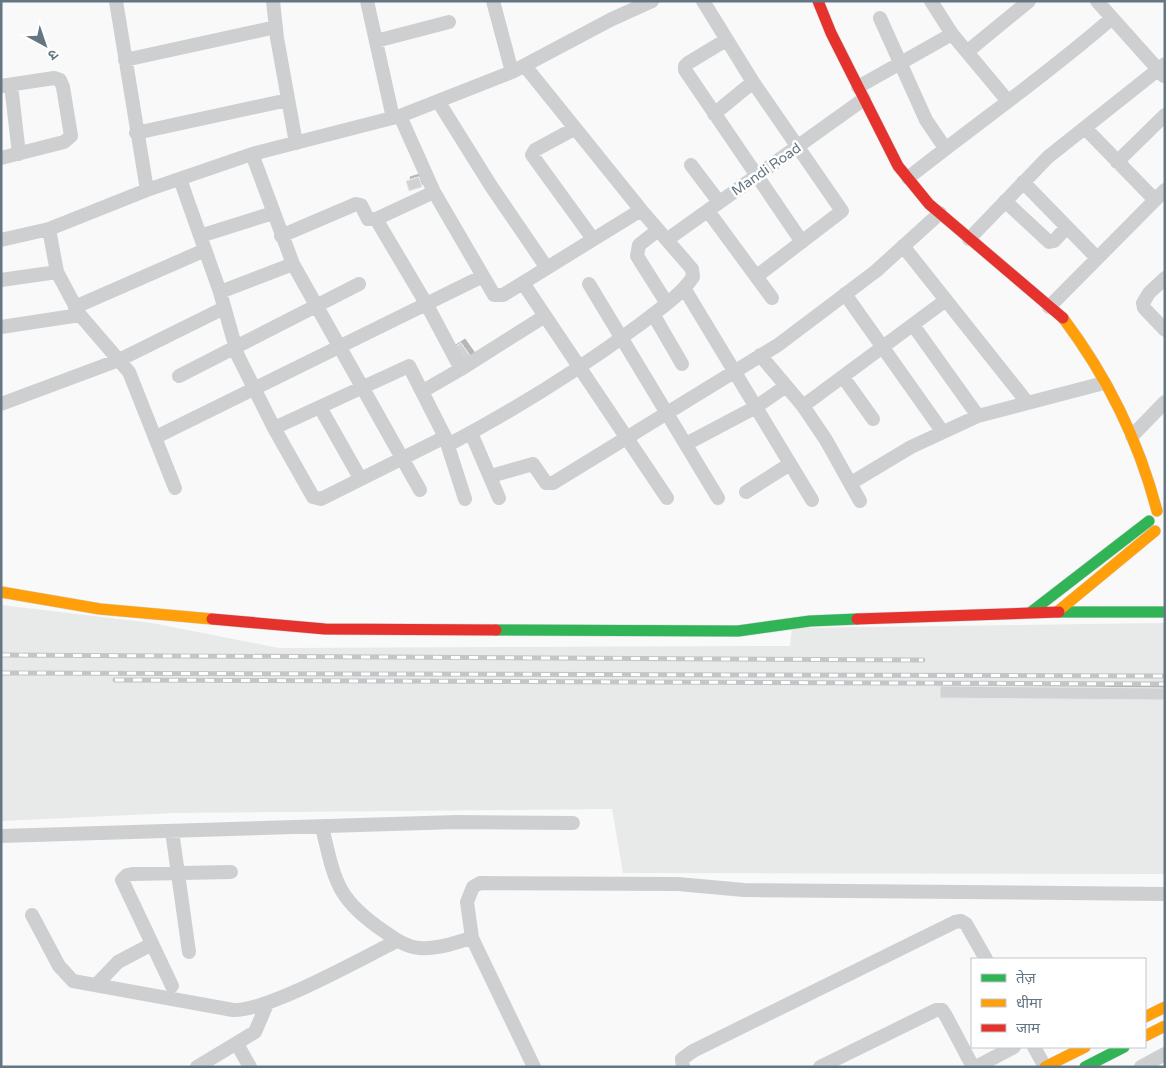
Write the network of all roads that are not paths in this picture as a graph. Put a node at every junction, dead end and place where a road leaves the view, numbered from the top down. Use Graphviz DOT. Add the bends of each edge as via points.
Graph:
graph roads {
  1 [pos="116,1"];
  2 [pos="273,1"];
  3 [pos="367,1"];
  4 [pos="493,1"];
  5 [pos="652,1"];
  6 [pos="702,1"];
  7 [pos="818,1"];
  8 [pos="1029,1"];
  9 [pos="1098,1"];
  10 [pos="934,3"];
  11 [pos="880,18"];
  12 [pos="1112,18"];
  13 [pos="449,22"];
  14 [pos="276,27"];
  15 [pos="952,34"];
  16 [pos="726,40"];
  17 [pos="376,41"];
  18 [pos="968,51"];
  19 [pos="125,60"];
  20 [pos="899,63"];
  21 [pos="518,69"];
  22 [pos="1162,71"];
  23 [pos="753,82"];
  24 [pos="6,85"];
  25 [pos="861,93"];
  26 [pos="288,100"];
  27 [pos="1007,100"];
  28 [pos="438,101"];
  29 [pos="714,114"];
  30 [pos="1165,115"];
  31 [pos="396,117"];
  32 [pos="574,129"];
  33 [pos="1086,129"];
  34 [pos="136,133"];
  35 [pos="296,143"];
  36 [pos="798,146"];
  37 [pos="945,148"];
  38 [pos="19,154"];
  39 [pos="252,154"];
  40 [pos="1,158"];
  41 [pos="1117,162"];
  42 [pos="691,164"];
  43 [pos="757,175"];
  44 [pos="908,178"];
  45 [pos="180,179"];
  46 [pos="1023,182"];
  47 [pos="147,190"];
  48 [pos="1165,190"];
  49 [pos="434,192"];
  50 [pos="1005,200"];
  51 [pos="1154,200"];
  52 [pos="719,202"];
  53 [pos="641,210"];
  54 [pos="708,210"];
  55 [pos="273,213"];
  56 [pos="940,213"];
  57 [pos="376,219"];
  58 [pos="1067,227"];
  59 [pos="49,229"];
  60 [pos="663,235"];
  61 [pos="200,236"];
  62 [pos="281,236"];
  63 [pos="593,239"];
  64 [pos="969,239"];
  65 [pos="1,240"];
  66 [pos="802,242"];
  67 [pos="903,246"];
  68 [pos="205,250"];
  69 [pos="1097,258"];
  70 [pos="293,264"];
  71 [pos="547,268"];
  72 [pos="57,272"];
  73 [pos="756,276"];
  74 [pos="482,277"];
  75 [pos="1165,278"];
  76 [pos="1,280"];
  77 [pos="523,283"];
  78 [pos="359,284"];
  79 [pos="589,284"];
  80 [pos="684,288"];
  81 [pos="220,292"];
  82 [pos="845,294"];
  83 [pos="772,298"];
  84 [pos="946,300"];
  85 [pos="666,302"];
  86 [pos="427,305"];
  87 [pos="316,307"];
  88 [pos="1049,307"];
  89 [pos="224,308"];
  90 [pos="77,311"];
  91 [pos="653,314"];
  92 [pos="545,316"];
  93 [pos="913,325"];
  94 [pos="1,327"];
  95 [pos="1165,330"];
  96 [pos="622,337"];
  97 [pos="884,347"];
  98 [pos="236,348"];
  99 [pos="340,348"];
  100 [pos="760,356"];
  101 [pos="119,360"];
  102 [pos="682,364"];
  103 [pos="578,368"];
  104 [pos="461,370"];
  105 [pos="734,372"];
  106 [pos="179,376"];
  107 [pos="843,377"];
  108 [pos="1104,383"];
  109 [pos="786,386"];
  110 [pos="255,389"];
  111 [pos="362,389"];
  112 [pos="424,391"];
  113 [pos="1027,402"];
  114 [pos="1165,402"];
  115 [pos="1,404"];
  116 [pos="803,406"];
  117 [pos="756,407"];
  118 [pos="321,408"];
  119 [pos="667,414"];
  120 [pos="978,416"];
  121 [pos="873,419"];
  122 [pos="274,428"];
  123 [pos="942,431"];
  124 [pos="471,433"];
  125 [pos="1132,436"];
  126 [pos="626,437"];
  127 [pos="156,438"];
  128 [pos="447,441"];
  129 [pos="686,444"];
  130 [pos="402,457"];
  131 [pos="790,464"];
  132 [pos="491,476"];
  133 [pos="360,478"];
  134 [pos="851,483"];
  135 [pos="175,488"];
  136 [pos="420,490"];
  137 [pos="746,492"];
  138 [pos="499,498"];
  139 [pos="668,498"];
  140 [pos="718,498"];
  141 [pos="465,499"];
  142 [pos="812,500"];
  143 [pos="860,501"];
  144 [pos="1161,512"];
  145 [pos="1159,529"];
  146 [pos="1,592"];
  147 [pos="1030,612"];
  148 [pos="1056,612"];
  149 [pos="1165,612"];
  150 [pos="572,823"];
  151 [pos="322,827"];
  152 [pos="172,831"];
  153 [pos="1,836"];
  154 [pos="178,872"];
  155 [pos="231,872"];
  156 [pos="1165,894"];
  157 [pos="32,915"];
  158 [pos="472,938"];
  159 [pos="397,940"];
  160 [pos="152,944"];
  161 [pos="189,952"];
  162 [pos="985,958"];
  163 [pos="96,985"];
  164 [pos="172,986"];
  165 [pos="267,1004"];
  166 [pos="1165,1007"];
  167 [pos="1146,1016"];
  168 [pos="1164,1030"];
  169 [pos="1146,1036"];
  170 [pos="237,1044"];
  171 [pos="1012,1048"];
  172 [pos="1035,1048"];
  173 [pos="1083,1048"];
  174 [pos="1122,1048"];
  175 [pos="1165,1054"];
  176 [pos="200,1066"];
  177 [pos="250,1067"];
  178 [pos="534,1067"];
  179 [pos="683,1067"];
  180 [pos="820,1067"];
  181 [pos="974,1067"];
  182 [pos="1045,1067"];
  183 [pos="1085,1067"];
  184 [pos="1141,1067"];
  1 -- 19 [label="street"];
  2 -- 14 [label="street"];
  3 -- 17 [label="street"];
  4 -- 21 [label="street"];
  5 -- 21 [label="street"];
  6 -- 16 [label="street"];
  7 -- 25 [label="street"];
  8 -- 18 [label="street"];
  9 -- 12 [label="street"];
  10 -- 15 [label="street"];
  11 -- 20 [label="street"];
  12 -- 22 [label="street"];
  12 -- 27 [label="street" via="1062,62"];
  13 -- 17 [label="street"];
  14 -- 19 [label="street"];
  14 -- 26 [label="street"];
  15 -- 18 [label="street"];
  15 -- 20 [label="street, Mandi Road"];
  16 -- 23 [label="street"];
  16 -- 29 [label="street" via="684,68"];
  17 -- 31 [label="street"];
  18 -- 27 [label="street"];
  19 -- 34 [label="street"];
  20 -- 25 [label="street, Mandi Road"];
  20 -- 37 [label="street" via="926,120"];
  21 -- 28 [label="street"];
  21 -- 32 [label="street"];
  22 -- 33 [label="street"];
  23 -- 29 [label="street"];
  23 -- 36 [label="street"];
  24 -- 38 [label="street"];
  24 -- 38 [label="street" via="54,78 60,80 71,132 64,142"];
  25 -- 36 [label="street, Mandi Road"];
  25 -- 44 [label="street" via="898,166"];
  26 -- 34 [label="street"];
  26 -- 35 [label="street"];
  27 -- 37 [label="street"];
  28 -- 31 [label="street"];
  28 -- 71 [label="street"];
  29 -- 43 [label="street"];
  30 -- 41 [label="street"];
  31 -- 35 [label="street"];
  31 -- 49 [label="street"];
  32 -- 53 [label="street"];
  32 -- 63 [label="street" via="535,150 532,156"];
  33 -- 41 [label="street"];
  33 -- 46 [label="street" via="1048,157"];
  34 -- 47 [label="street"];
  35 -- 39 [label="street"];
  36 -- 43 [label="street, Mandi Road"];
  36 -- 66 [label="street" via="842,211"];
  37 -- 44 [label="street"];
  38 -- 40 [label="street"];
  39 -- 45 [label="street"];
  39 -- 55 [label="street"];
  41 -- 51 [label="street"];
  42 -- 52 [label="street"];
  43 -- 52 [label="street, Mandi Road"];
  43 -- 66 [label="street"];
  44 -- 56 [label="street"];
  45 -- 47 [label="street"];
  45 -- 61 [label="street"];
  46 -- 50 [label="street"];
  46 -- 58 [label="street"];
  47 -- 59 [label="street"];
  48 -- 51 [label="street"];
  49 -- 57 [label="street"];
  49 -- 74 [label="street"];
  50 -- 58 [label="street" via="1049,242"];
  50 -- 64 [label="street"];
  51 -- 69 [label="street"];
  52 -- 54 [label="street, Mandi Road"];
  53 -- 60 [label="street"];
  53 -- 63 [label="street"];
  54 -- 60 [label="street, Mandi Road"];
  54 -- 73 [label="street"];
  55 -- 61 [label="street"];
  55 -- 62 [label="street"];
  56 -- 64 [label="street"];
  56 -- 67 [label="street"];
  57 -- 62 [label="street" via="368,218 361,205 356,204"];
  57 -- 86 [label="street"];
  58 -- 69 [label="street"];
  59 -- 65 [label="street"];
  59 -- 72 [label="street"];
  60 -- 80 [label="street" via="693,273"];
  60 -- 85 [label="street, Mandi Road" via="639,245 637,256"];
  61 -- 68 [label="street"];
  62 -- 70 [label="street"];
  63 -- 71 [label="street"];
  64 -- 88 [label="street"];
  66 -- 73 [label="street"];
  67 -- 82 [label="street"];
  67 -- 84 [label="street"];
  68 -- 81 [label="street"];
  68 -- 90 [label="street"];
  69 -- 88 [label="street"];
  70 -- 81 [label="street"];
  70 -- 87 [label="street"];
  71 -- 77 [label="street"];
  72 -- 76 [label="street"];
  72 -- 90 [label="street"];
  73 -- 83 [label="street"];
  74 -- 77 [label="street" via="490,291 498,296"];
  74 -- 86 [label="street"];
  75 -- 95 [label="street" via="1143,303"];
  77 -- 92 [label="street"];
  78 -- 87 [label="street"];
  79 -- 96 [label="street"];
  80 -- 85 [label="street"];
  80 -- 105 [label="street"];
  81 -- 89 [label="street"];
  82 -- 97 [label="street"];
  82 -- 100 [label="street"];
  84 -- 93 [label="street"];
  84 -- 113 [label="street"];
  85 -- 91 [label="street"];
  86 -- 99 [label="street"];
  86 -- 104 [label="street"];
  87 -- 98 [label="street"];
  87 -- 99 [label="street"];
  88 -- 108 [label="street" via="1063,318 1082,344"];
  89 -- 98 [label="street"];
  89 -- 101 [label="street"];
  90 -- 94 [label="street"];
  90 -- 101 [label="street"];
  91 -- 96 [label="street"];
  91 -- 102 [label="street"];
  92 -- 103 [label="street"];
  92 -- 104 [label="street"];
  93 -- 97 [label="street"];
  93 -- 120 [label="street"];
  96 -- 103 [label="street"];
  96 -- 119 [label="street"];
  97 -- 107 [label="street"];
  97 -- 123 [label="street"];
  98 -- 106 [label="street"];
  98 -- 110 [label="street"];
  99 -- 110 [label="street"];
  99 -- 111 [label="street"];
  100 -- 105 [label="street"];
  100 -- 109 [label="street"];
  101 -- 115 [label="street"];
  101 -- 127 [label="street" via="132,379"];
  103 -- 124 [label="street"];
  103 -- 126 [label="street"];
  104 -- 112 [label="street"];
  105 -- 117 [label="street"];
  105 -- 119 [label="street"];
  107 -- 116 [label="street"];
  107 -- 121 [label="street"];
  108 -- 113 [label="street"];
  108 -- 125 [label="street"];
  109 -- 116 [label="street"];
  109 -- 117 [label="street"];
  110 -- 122 [label="street"];
  110 -- 127 [label="street"];
  111 -- 112 [label="street" via="409,366"];
  111 -- 118 [label="street"];
  111 -- 130 [label="street"];
  112 -- 128 [label="street"];
  113 -- 120 [label="street"];
  114 -- 125 [label="street"];
  116 -- 134 [label="street"];
  117 -- 129 [label="street"];
  117 -- 131 [label="street"];
  118 -- 122 [label="street"];
  118 -- 133 [label="street"];
  119 -- 126 [label="street"];
  119 -- 129 [label="street"];
  120 -- 123 [label="street"];
  122 -- 133 [label="street" via="310,494 316,499"];
  123 -- 134 [label="street"];
  124 -- 128 [label="street"];
  124 -- 132 [label="street"];
  125 -- 144 [label="street"];
  126 -- 132 [label="street" via="550,484 533,464"];
  126 -- 139 [label="street"];
  127 -- 135 [label="street"];
  128 -- 130 [label="street"];
  128 -- 141 [label="street"];
  129 -- 140 [label="street"];
  130 -- 133 [label="street"];
  130 -- 136 [label="street"];
  131 -- 137 [label="street"];
  131 -- 142 [label="street"];
  132 -- 138 [label="street"];
  134 -- 143 [label="street"];
  144 -- 145 [label="street" via="1153,513"];
  145 -- 147 [label="street"];
  145 -- 148 [label="street"];
  146 -- 147 [label="street" via="100,608 343,630 738,631 810,621"];
  147 -- 148 [label="street"];
  148 -- 149 [label="street"];
  150 -- 151 [label="street" via="457,822"];
  151 -- 152 [label="street"];
  151 -- 159 [label="street" via="340,890 353,907"];
  152 -- 153 [label="street"];
  152 -- 154 [label="street"];
  154 -- 155 [label="street"];
  154 -- 160 [label="street" via="132,874 122,880"];
  154 -- 161 [label="street"];
  156 -- 158 [label="street" via="744,890 678,884 480,883 473,887 467,902"];
  157 -- 163 [label="street" via="64,973 73,981"];
  158 -- 159 [label="street" via="431,948 418,948"];
  158 -- 178 [label="street"];
  159 -- 165 [label="street"];
  160 -- 163 [label="street" via="118,962"];
  160 -- 164 [label="street"];
  162 -- 179 [label="street" via="966,924 954,922 693,1051 682,1059"];
  163 -- 165 [label="street" via="244,1011"];
  165 -- 170 [label="street" via="255,1032"];
  166 -- 167 [label="street"];
  168 -- 169 [label="street"];
  170 -- 176 [label="street"];
  170 -- 177 [label="street"];
  171 -- 181 [label="street"];
  172 -- 182 [label="street"];
  173 -- 182 [label="street"];
  174 -- 183 [label="street"];
  175 -- 184 [label="street"];
  180 -- 181 [label="street" via="936,1010 942,1010"];
}
